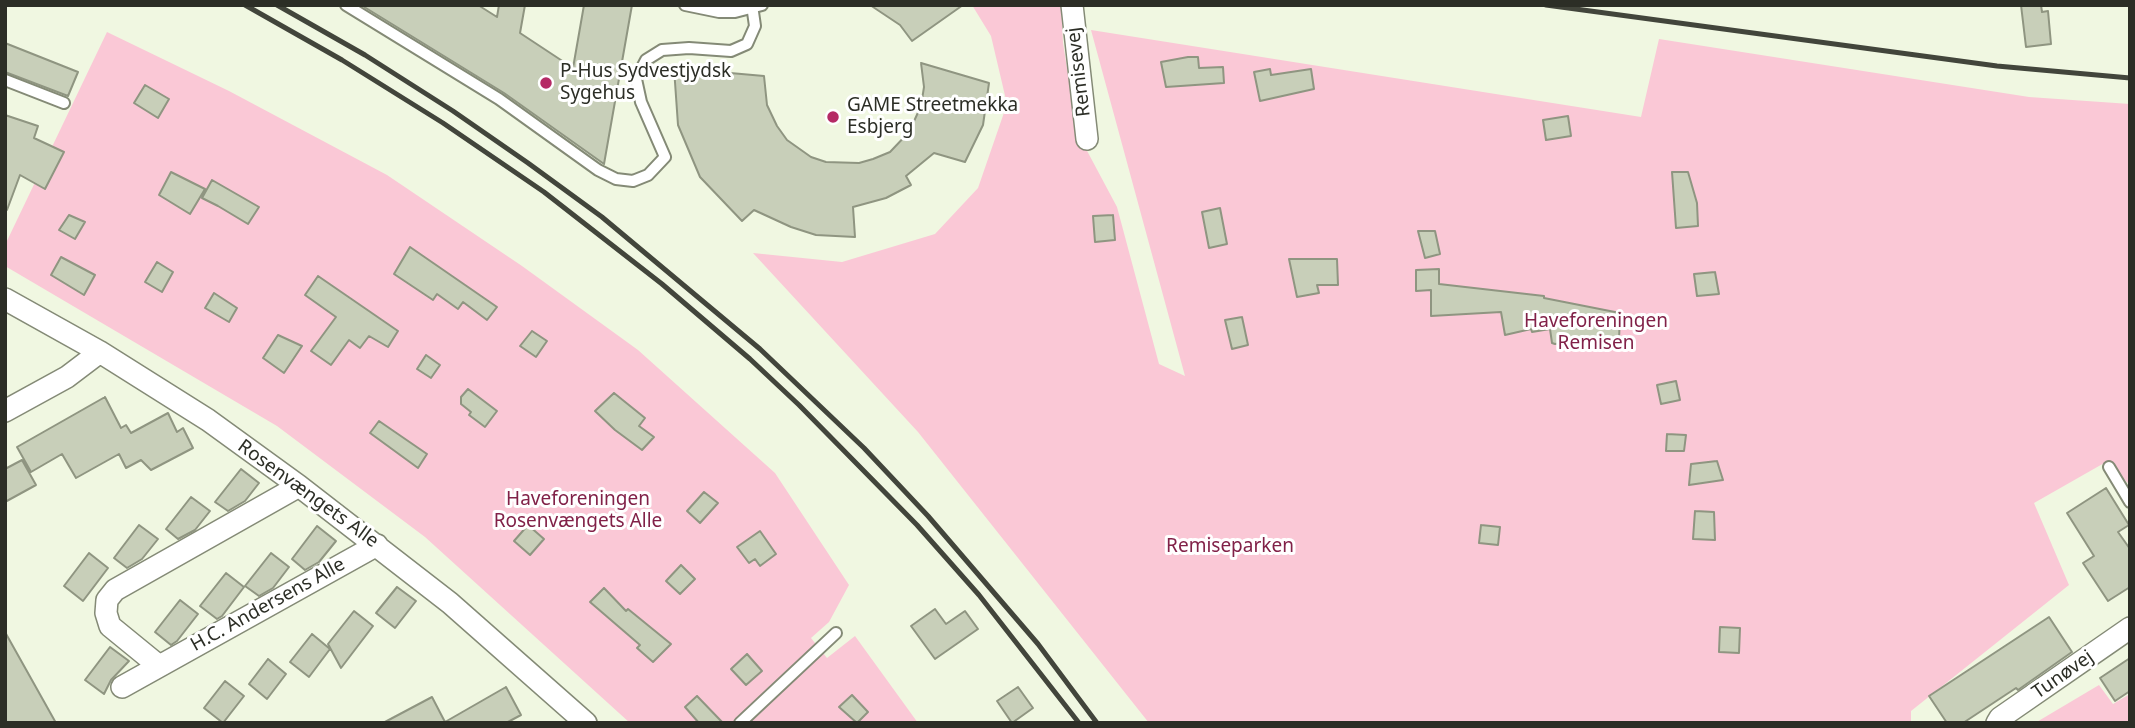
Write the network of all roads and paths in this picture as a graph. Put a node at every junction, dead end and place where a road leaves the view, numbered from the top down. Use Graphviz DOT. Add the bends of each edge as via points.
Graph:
graph roads {
  1 [pos="346,5"];
  2 [pos="685,5"];
  3 [pos="1072,5"];
  4 [pos="756,6"];
  5 [pos="5,80"];
  6 [pos="64,103"];
  7 [pos="1087,138"];
  8 [pos="5,299"];
  9 [pos="100,352"];
  10 [pos="5,411"];
  11 [pos="2109,467"];
  12 [pos="299,486"];
  13 [pos="2130,502"];
  14 [pos="377,545"];
  15 [pos="2130,628"];
  16 [pos="836,633"];
  17 [pos="159,666"];
  18 [pos="122,687"];
  19 [pos="580,721"];
  20 [pos="740,723"];
  21 [pos="1997,723"];
  1 -- 4 [label="lane" via="499,99 598,170 633,181 648,175 665,157 636,79 646,60 662,50 731,51 747,44 755,26"];
  2 -- 4 [label="lane" via="719,12"];
  3 -- 7 [label="street, Remisevej"];
  5 -- 6 [label="lane"];
  8 -- 9 [label="street, Rosenvængets Alle"];
  9 -- 10 [label="street" via="67,377"];
  9 -- 12 [label="street, Rosenvængets Alle" via="208,420"];
  11 -- 13 [label="lane"];
  12 -- 14 [label="street, Rosenvængets Alle"];
  12 -- 17 [label="street" via="115,590 107,600 110,626"];
  14 -- 17 [label="street, H.C. Andersens Alle"];
  14 -- 19 [label="street, Rosenvængets Alle" via="450,603"];
  15 -- 21 [label="street, Tunøvej"];
  16 -- 20 [label="lane"];
  17 -- 18 [label="street, H.C. Andersens Alle"];
}
